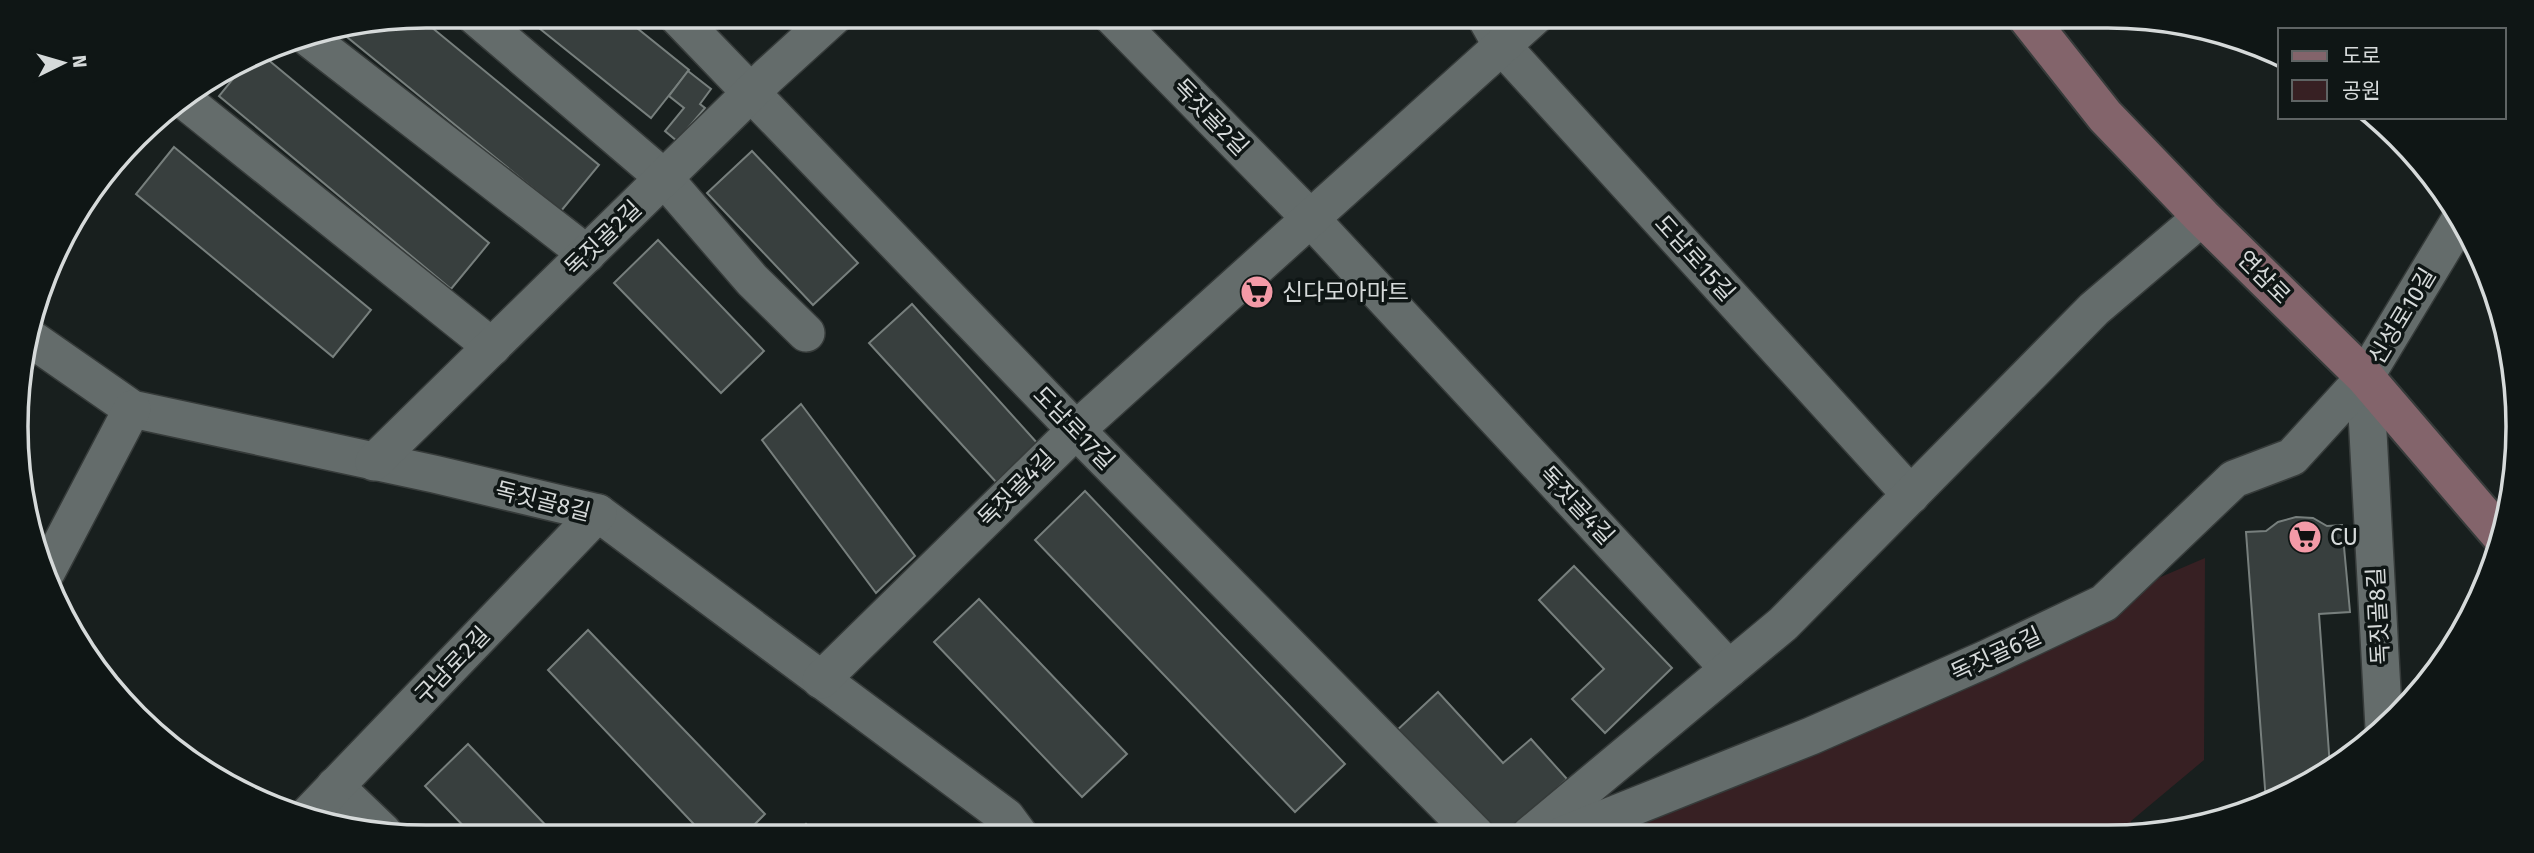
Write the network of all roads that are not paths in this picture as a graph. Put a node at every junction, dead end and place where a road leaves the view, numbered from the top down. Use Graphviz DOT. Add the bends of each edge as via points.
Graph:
graph roads {
  1 [pos="489,28"];
  2 [pos="689,28"];
  3 [pos="821,28"];
  4 [pos="1124,28"];
  5 [pos="2035,28"];
  6 [pos="1493,31"];
  7 [pos="316,44"];
  8 [pos="752,93"];
  9 [pos="191,105"];
  10 [pos="664,178"];
  11 [pos="2202,217"];
  12 [pos="1310,218"];
  13 [pos="2454,228"];
  14 [pos="587,254"];
  15 [pos="806,333"];
  16 [pos="37,343"];
  17 [pos="492,347"];
  18 [pos="2365,377"];
  19 [pos="132,409"];
  20 [pos="1076,430"];
  21 [pos="374,461"];
  22 [pos="1911,495"];
  23 [pos="598,513"];
  24 [pos="2493,527"];
  25 [pos="51,562"];
  26 [pos="1729,669"];
  27 [pos="821,681"];
  28 [pos="2383,713"];
  29 [pos="335,786"];
  30 [pos="314,808"];
  31 [pos="372,822"];
  32 [pos="1012,825"];
  33 [pos="1466,825"];
  34 [pos="1542,825"];
  35 [pos="1588,825"];
  1 -- 10 [label="street"];
  2 -- 8 [label="street, 도남로17길"];
  3 -- 8 [label="street, 독짓골2길"];
  4 -- 12 [label="street, 독짓골2길"];
  5 -- 11 [label="main road, 연삼로" via="2105,116"];
  6 -- 12 [label="street, 독짓골4길"];
  6 -- 22 [label="street, 도남로15길"];
  7 -- 14 [label="street"];
  8 -- 10 [label="street, 독짓골2길"];
  8 -- 20 [label="street, 도남로17길"];
  9 -- 17 [label="street"];
  10 -- 14 [label="street, 독짓골2길"];
  10 -- 15 [label="street" via="752,280"];
  11 -- 18 [label="main road, 연삼로"];
  11 -- 22 [label="street" via="2094,309"];
  12 -- 20 [label="street, 독짓골4길"];
  12 -- 26 [label="street, 독짓골4길"];
  13 -- 18 [label="street, 신성로10길"];
  14 -- 17 [label="street, 독짓골2길"];
  16 -- 19 [label="street, 독짓골8길"];
  17 -- 21 [label="street, 독짓골2길"];
  18 -- 24 [label="main road, 연삼로"];
  18 -- 28 [label="street, 독짓골8길"];
  18 -- 35 [label="street, 독짓골6길" via="2292,457 2234,479 2104,603 1811,736"];
  19 -- 21 [label="street, 독짓골8길"];
  19 -- 25 [label="street"];
  20 -- 27 [label="street, 독짓골4길"];
  20 -- 33 [label="street, 도남로17길"];
  21 -- 23 [label="street, 독짓골8길"];
  22 -- 26 [label="street" via="1783,624"];
  23 -- 27 [label="street, 독짓골8길"];
  23 -- 29 [label="street, 구남로2길"];
  26 -- 34 [label="street"];
  27 -- 32 [label="street, 독짓골8길"];
  29 -- 30 [label="street, 구남로2길"];
  29 -- 31 [label="street"];
}
